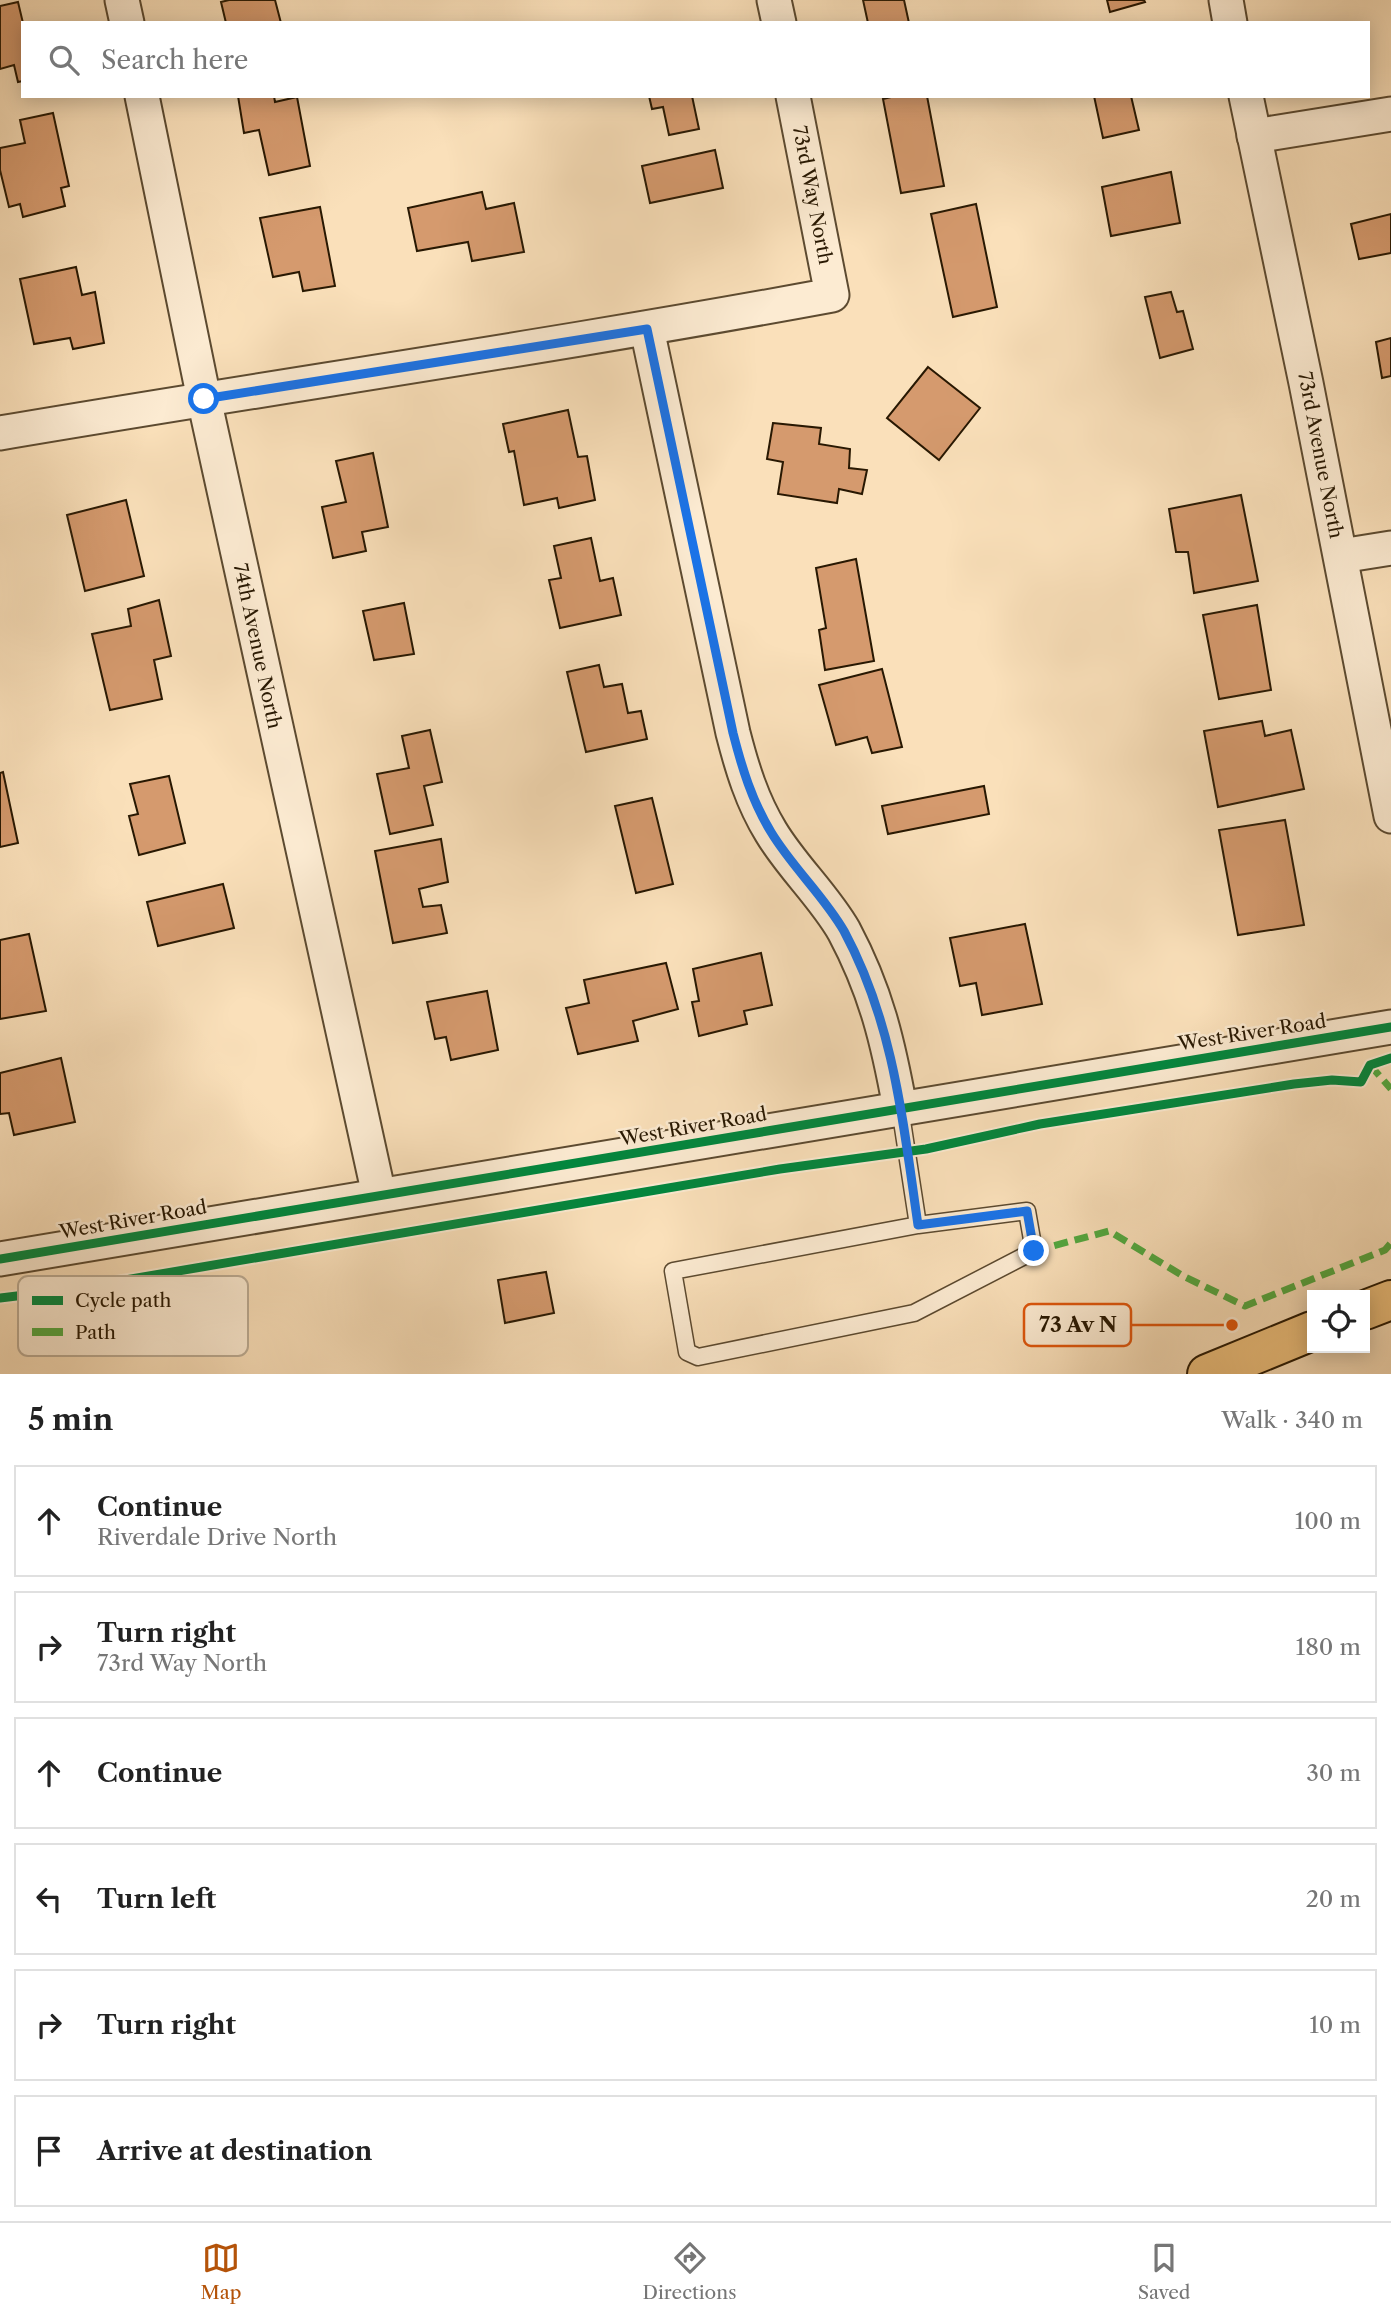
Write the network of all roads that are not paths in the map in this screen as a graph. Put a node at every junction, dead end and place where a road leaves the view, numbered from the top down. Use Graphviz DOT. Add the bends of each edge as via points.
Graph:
graph roads {
  1 [pos="122,0"];
  2 [pos="774,0"];
  3 [pos="1226,0"];
  4 [pos="127,21"];
  5 [pos="779,21"];
  6 [pos="1230,21"];
  7 [pos="142,98"];
  8 [pos="793,98"];
  9 [pos="1246,98"];
  10 [pos="1391,114"];
  11 [pos="1254,136"];
  12 [pos="647,329"];
  13 [pos="204,399"];
  14 [pos="0,433"];
  15 [pos="1391,548"];
  16 [pos="1341,556"];
  17 [pos="1391,816"];
  18 [pos="1391,1027"];
  19 [pos="900,1108"];
  20 [pos="379,1195"];
  21 [pos="918,1225"];
  22 [pos="0,1259"];
  23 [pos="1391,1300"];
  24 [pos="1370,1308"];
  25 [pos="1307,1333"];
  26 [pos="1207,1374"];
  1 -- 4 [label="street"];
  2 -- 5 [label="street"];
  3 -- 6 [label="street"];
  7 -- 13 [label="street, 74th Avenue North"];
  8 -- 12 [label="street, 73rd Way North" via="832,295"];
  9 -- 11 [label="street, 73rd Avenue North"];
  10 -- 11 [label="street"];
  11 -- 16 [label="street, 73rd Avenue North"];
  12 -- 13 [label="street"];
  12 -- 19 [label="street" via="747,785 771,833 842,929 871,987 889,1047"];
  13 -- 14 [label="street"];
  13 -- 20 [label="street, 74th Avenue North"];
  15 -- 16 [label="street"];
  16 -- 17 [label="street, 73rd Avenue North"];
  18 -- 19 [label="street, West River Road"];
  19 -- 20 [label="street, West River Road"];
  19 -- 21 [label="lane"];
  20 -- 22 [label="street, West River Road"];
  21 -- 21 [label="lane" via="673,1271 687,1352 698,1357 914,1312 1034,1251 1027,1211"];
  23 -- 24 [label="highway"];
  25 -- 26 [label="highway"];
}
